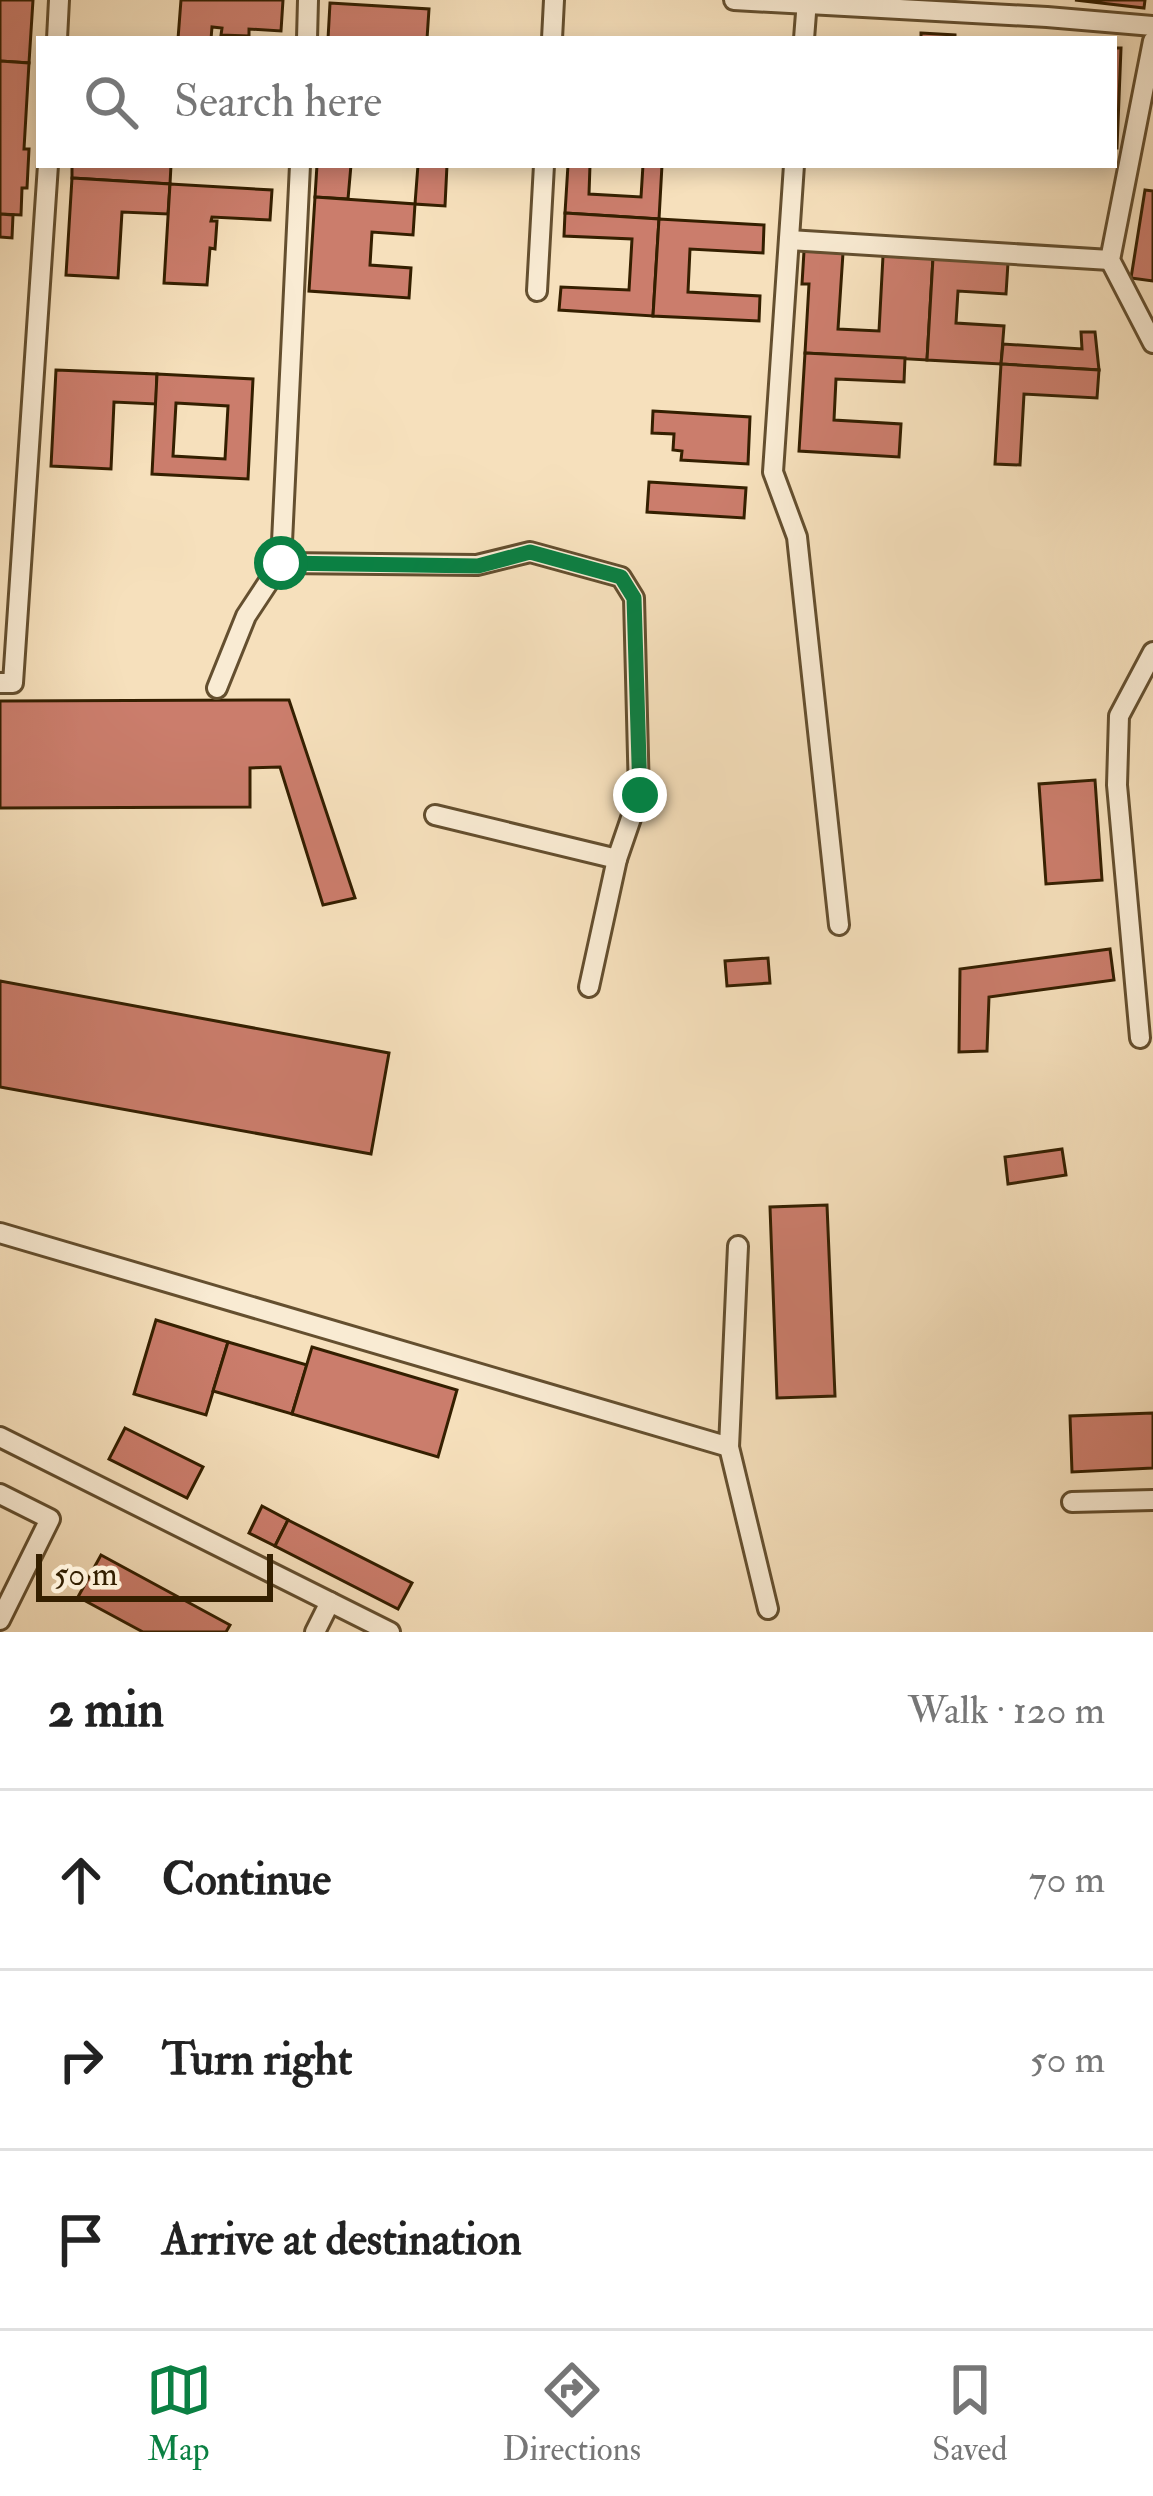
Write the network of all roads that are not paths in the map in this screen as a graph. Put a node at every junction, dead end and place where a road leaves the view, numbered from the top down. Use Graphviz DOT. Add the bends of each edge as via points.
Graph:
graph roads {
  1 [pos="59,0"];
  2 [pos="308,0"];
  3 [pos="554,0"];
  4 [pos="734,0"];
  5 [pos="807,2"];
  6 [pos="1047,8"];
  7 [pos="1153,26"];
  8 [pos="57,36"];
  9 [pos="307,36"];
  10 [pos="552,36"];
  11 [pos="804,36"];
  12 [pos="1153,41"];
  13 [pos="48,168"];
  14 [pos="300,168"];
  15 [pos="544,168"];
  16 [pos="794,168"];
  17 [pos="789,241"];
  18 [pos="1110,260"];
  19 [pos="537,291"];
  20 [pos="1153,343"];
  21 [pos="281,563"];
  22 [pos="1153,652"];
  23 [pos="0,683"];
  24 [pos="217,688"];
  25 [pos="435,815"];
  26 [pos="616,859"];
  27 [pos="839,925"];
  28 [pos="589,987"];
  29 [pos="1140,1037"];
  30 [pos="0,1233"];
  31 [pos="738,1246"];
  32 [pos="0,1437"];
  33 [pos="729,1447"];
  34 [pos="0,1494"];
  35 [pos="1153,1500"];
  36 [pos="1072,1502"];
  37 [pos="330,1602"];
  38 [pos="768,1609"];
  39 [pos="0,1620"];
  40 [pos="315,1632"];
  41 [pos="390,1632"];
  1 -- 8 [label="lane"];
  2 -- 9 [label="lane"];
  3 -- 10 [label="lane"];
  4 -- 5 [label="lane"];
  5 -- 6 [label="lane"];
  5 -- 11 [label="lane"];
  6 -- 7 [label="lane"];
  12 -- 18 [label="lane"];
  13 -- 23 [label="lane" via="13,683"];
  14 -- 21 [label="lane"];
  15 -- 19 [label="lane"];
  16 -- 17 [label="lane"];
  17 -- 18 [label="lane"];
  17 -- 27 [label="lane" via="772,472 797,537"];
  18 -- 20 [label="lane"];
  21 -- 24 [label="lane" via="246,616"];
  21 -- 26 [label="lane" via="478,566 530,552 621,577 634,598 640,795"];
  22 -- 29 [label="lane" via="1119,716 1118,739"];
  25 -- 26 [label="lane"];
  26 -- 28 [label="lane"];
  30 -- 33 [label="lane"];
  31 -- 33 [label="lane"];
  32 -- 37 [label="lane"];
  33 -- 38 [label="lane"];
  34 -- 39 [label="lane" via="50,1519"];
  35 -- 36 [label="lane"];
  37 -- 40 [label="lane"];
  37 -- 41 [label="lane"];
}
